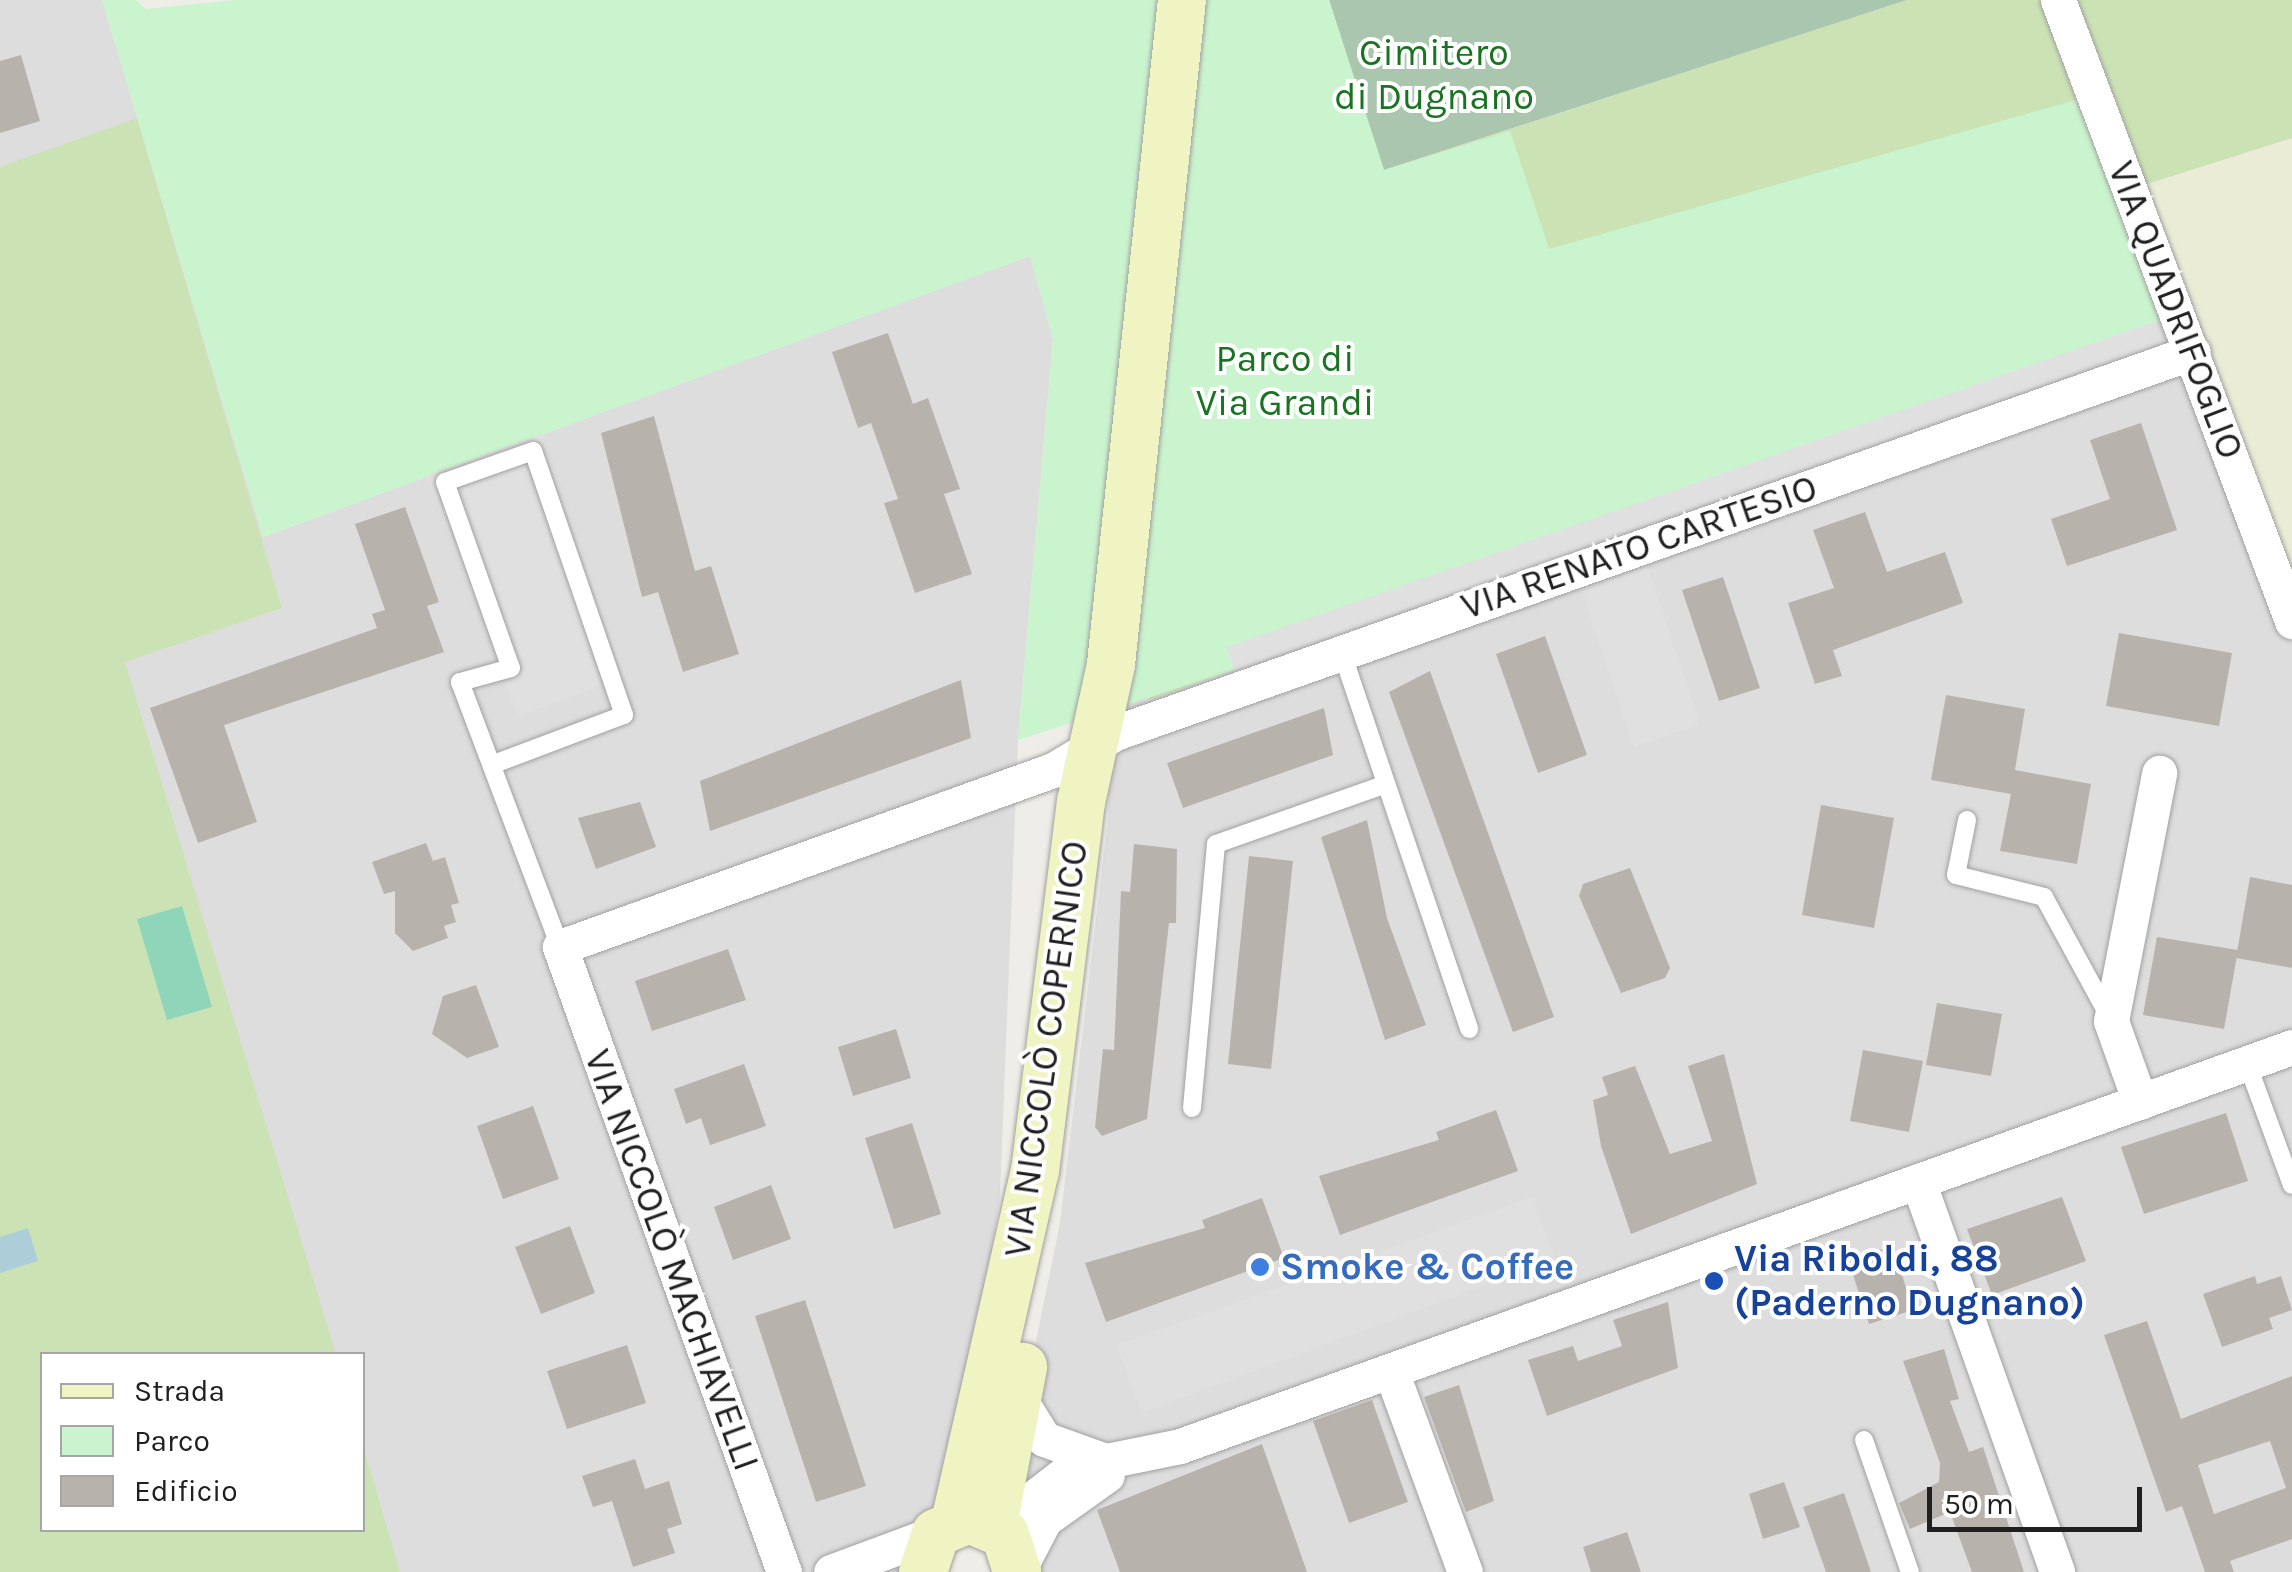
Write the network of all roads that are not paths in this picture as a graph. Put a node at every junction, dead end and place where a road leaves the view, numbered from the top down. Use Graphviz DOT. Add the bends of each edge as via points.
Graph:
graph roads {
  1 [pos="1160,0"];
  2 [pos="1182,0"];
  3 [pos="2058,0"];
  4 [pos="2193,352"];
  5 [pos="2292,621"];
  6 [pos="1342,652"];
  7 [pos="1089,750"];
  8 [pos="494,764"];
  9 [pos="2159,772"];
  10 [pos="1386,784"];
  11 [pos="1966,820"];
  12 [pos="560,947"];
  13 [pos="2111,1021"];
  14 [pos="1470,1029"];
  15 [pos="2292,1047"];
  16 [pos="2247,1063"];
  17 [pos="2140,1102"];
  18 [pos="1192,1108"];
  19 [pos="1918,1181"];
  20 [pos="2292,1185"];
  21 [pos="1391,1371"];
  22 [pos="1018,1397"];
  23 [pos="1864,1440"];
  24 [pos="1124,1459"];
  25 [pos="961,1536"];
  26 [pos="784,1572"];
  27 [pos="830,1572"];
  28 [pos="1017,1572"];
  29 [pos="1465,1572"];
  30 [pos="1910,1572"];
  31 [pos="2056,1572"];
  1 -- 7 [label="street, VIA NICCOLÒ COPERNICO"];
  2 -- 7 [label="street, VIA NICCOLÒ COPERNICO" via="1111,664"];
  3 -- 4 [label="street, VIA QUADRIFOGLIO"];
  4 -- 5 [label="street, VIA QUADRIFOGLIO"];
  4 -- 6 [label="street, VIA RENATO CARTESIO"];
  6 -- 7 [label="street, VIA RENATO CARTESIO"];
  6 -- 10 [label="lane"];
  7 -- 12 [label="street"];
  7 -- 22 [label="street, VIA NICCOLÒ COPERNICO" via="1074,1024"];
  7 -- 25 [label="street, VIA NICCOLÒ COPERNICO" via="1036,1171"];
  8 -- 8 [label="lane, VIA NICCOLÒ MACHIAVELLI" via="624,715 533,451 445,482 511,668 460,682"];
  8 -- 12 [label="lane, VIA NICCOLÒ MACHIAVELLI"];
  9 -- 13 [label="street"];
  10 -- 14 [label="lane"];
  10 -- 18 [label="lane" via="1216,844"];
  11 -- 13 [label="lane" via="1956,876 2044,898"];
  12 -- 26 [label="street, VIA NICCOLÒ MACHIAVELLI"];
  13 -- 17 [label="street"];
  15 -- 16 [label="street"];
  16 -- 17 [label="street"];
  16 -- 20 [label="lane"];
  17 -- 19 [label="street"];
  19 -- 21 [label="street"];
  19 -- 31 [label="street"];
  21 -- 24 [label="street"];
  21 -- 29 [label="street"];
  22 -- 24 [label="street" via="1044,1439"];
  22 -- 25 [label="street, VIA NICCOLÒ COPERNICO"];
  23 -- 30 [label="lane"];
  24 -- 25 [label="street" via="1054,1477"];
  24 -- 28 [label="street" via="1056,1508"];
  25 -- 27 [label="street"];
  25 -- 28 [label="street" via="1012,1544"];
}
